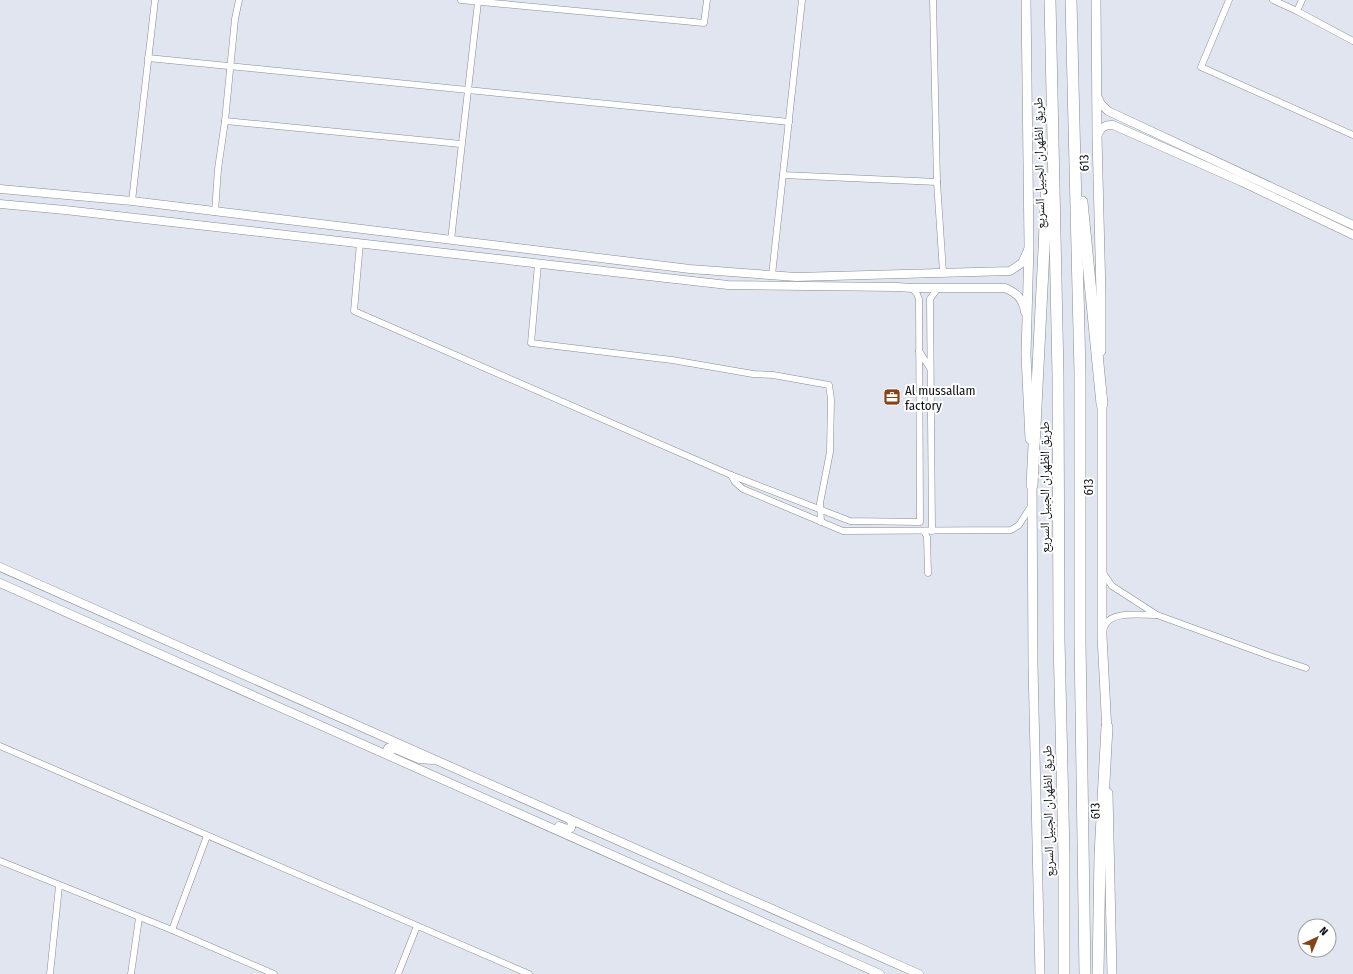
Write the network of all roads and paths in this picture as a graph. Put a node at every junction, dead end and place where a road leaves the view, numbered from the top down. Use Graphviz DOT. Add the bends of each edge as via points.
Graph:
graph roads {
  1 [pos="155,0"];
  2 [pos="238,0"];
  3 [pos="461,0"];
  4 [pos="708,0"];
  5 [pos="802,0"];
  6 [pos="932,0"];
  7 [pos="1026,0"];
  8 [pos="1050,0"];
  9 [pos="1071,0"];
  10 [pos="1096,0"];
  11 [pos="1229,0"];
  12 [pos="1273,0"];
  13 [pos="1302,0"];
  14 [pos="478,2"];
  15 [pos="519,3"];
  16 [pos="1297,11"];
  17 [pos="1353,41"];
  18 [pos="1051,46"];
  19 [pos="148,58"];
  20 [pos="231,66"];
  21 [pos="468,91"];
  22 [pos="1097,94"];
  23 [pos="1073,108"];
  24 [pos="225,121"];
  25 [pos="789,122"];
  26 [pos="1353,135"];
  27 [pos="1097,136"];
  28 [pos="461,144"];
  29 [pos="783,175"];
  30 [pos="937,182"];
  31 [pos="0,189"];
  32 [pos="132,201"];
  33 [pos="0,204"];
  34 [pos="215,212"];
  35 [pos="1353,225"];
  36 [pos="1353,235"];
  37 [pos="451,240"];
  38 [pos="360,243"];
  39 [pos="1029,245"];
  40 [pos="538,264"];
  41 [pos="942,272"];
  42 [pos="772,275"];
  43 [pos="912,288"];
  44 [pos="938,288"];
  45 [pos="1027,322"];
  46 [pos="919,354"];
  47 [pos="931,369"];
  48 [pos="1102,404"];
  49 [pos="731,475"];
  50 [pos="1032,484"];
  51 [pos="1031,506"];
  52 [pos="820,509"];
  53 [pos="821,522"];
  54 [pos="920,522"];
  55 [pos="922,531"];
  56 [pos="932,531"];
  57 [pos="0,567"];
  58 [pos="1101,567"];
  59 [pos="928,573"];
  60 [pos="0,583"];
  61 [pos="1157,615"];
  62 [pos="1102,636"];
  63 [pos="1306,668"];
  64 [pos="1107,726"];
  65 [pos="0,746"];
  66 [pos="393,758"];
  67 [pos="439,761"];
  68 [pos="518,814"];
  69 [pos="568,818"];
  70 [pos="207,836"];
  71 [pos="0,861"];
  72 [pos="59,886"];
  73 [pos="139,918"];
  74 [pos="417,926"];
  75 [pos="172,930"];
  76 [pos="513,971"];
  77 [pos="50,974"];
  78 [pos="131,974"];
  79 [pos="274,974"];
  80 [pos="398,974"];
  81 [pos="530,974"];
  82 [pos="880,974"];
  83 [pos="919,974"];
  84 [pos="1040,974"];
  85 [pos="1064,974"];
  86 [pos="1085,974"];
  87 [pos="1098,974"];
  88 [pos="1112,974"];
  1 -- 19 [label="street"];
  2 -- 20 [label="street"];
  3 -- 14 [label="street"];
  4 -- 15 [label="street" via="704,23"];
  5 -- 25 [label="street"];
  6 -- 30 [label="street"];
  7 -- 39 [label="main road"];
  8 -- 18 [label="highway, طريق الظهران الجبيل السريع"];
  9 -- 23 [label="highway, 613"];
  10 -- 22 [label="main road, 613"];
  11 -- 26 [label="street" via="1201,67"];
  12 -- 16 [label="street"];
  13 -- 16 [label="street"];
  14 -- 15 [label="street"];
  14 -- 21 [label="street"];
  16 -- 17 [label="street"];
  18 -- 50 [label="highway"];
  18 -- 85 [label="highway, طريق الظهران الجبيل السريع" via="1058,375"];
  19 -- 20 [label="street"];
  19 -- 32 [label="street"];
  20 -- 21 [label="street"];
  20 -- 24 [label="street"];
  21 -- 25 [label="street"];
  21 -- 28 [label="street"];
  22 -- 27 [label="main road, 613"];
  22 -- 35 [label="street" via="1101,104 1108,111"];
  23 -- 48 [label="highway"];
  23 -- 86 [label="highway, 613" via="1080,373 1080,641"];
  24 -- 28 [label="street"];
  24 -- 34 [label="street"];
  25 -- 29 [label="street"];
  27 -- 36 [label="street" via="1103,127 1113,125"];
  27 -- 48 [label="main road, 613"];
  28 -- 37 [label="street"];
  29 -- 30 [label="street"];
  29 -- 42 [label="street"];
  30 -- 41 [label="street"];
  31 -- 32 [label="street"];
  32 -- 34 [label="street"];
  33 -- 38 [label="street"];
  34 -- 37 [label="street"];
  37 -- 42 [label="street"];
  38 -- 40 [label="street"];
  38 -- 49 [label="street" via="354,311"];
  39 -- 41 [label="street" via="1022,263 1010,271"];
  39 -- 45 [label="main road"];
  40 -- 43 [label="street" via="728,285"];
  40 -- 52 [label="street" via="531,343 672,360 829,385 830,452"];
  41 -- 42 [label="street" via="796,277"];
  43 -- 44 [label="street"];
  43 -- 46 [label="street" via="919,299"];
  44 -- 45 [label="street" via="1005,288 1013,291 1024,304"];
  44 -- 47 [label="street" via="930,299"];
  45 -- 50 [label="main road" via="1026,355"];
  46 -- 47 [label="street"];
  46 -- 54 [label="street"];
  47 -- 56 [label="street"];
  48 -- 58 [label="main road, 613"];
  49 -- 52 [label="street"];
  49 -- 53 [label="street" via="743,489"];
  50 -- 51 [label="main road"];
  51 -- 56 [label="street" via="1019,525 1011,530"];
  51 -- 84 [label="main road"];
  52 -- 53 [label="street"];
  52 -- 54 [label="street" via="850,521"];
  53 -- 55 [label="street" via="844,531"];
  54 -- 55 [label="street"];
  55 -- 56 [label="street"];
  55 -- 59 [label="street" via="927,537"];
  57 -- 67 [label="street"];
  58 -- 61 [label="street" via="1112,586"];
  58 -- 62 [label="main road, 613"];
  60 -- 66 [label="street"];
  61 -- 62 [label="street" via="1116,616 1107,621"];
  61 -- 63 [label="street"];
  62 -- 64 [label="main road, 613"];
  64 -- 87 [label="highway" via="1100,855"];
  64 -- 88 [label="main road, 613"];
  65 -- 70 [label="street"];
  66 -- 67 [label="street" via="387,751 392,746 419,759"];
  66 -- 68 [label="street"];
  67 -- 69 [label="street"];
  68 -- 69 [label="street" via="546,820 567,830 572,824"];
  68 -- 82 [label="street"];
  69 -- 83 [label="street"];
  70 -- 74 [label="street"];
  70 -- 75 [label="street"];
  71 -- 72 [label="street"];
  72 -- 73 [label="street"];
  72 -- 77 [label="street"];
  73 -- 75 [label="street"];
  73 -- 78 [label="street"];
  74 -- 76 [label="street"];
  74 -- 80 [label="street"];
  75 -- 79 [label="street"];
  76 -- 81 [label="street"];
}
